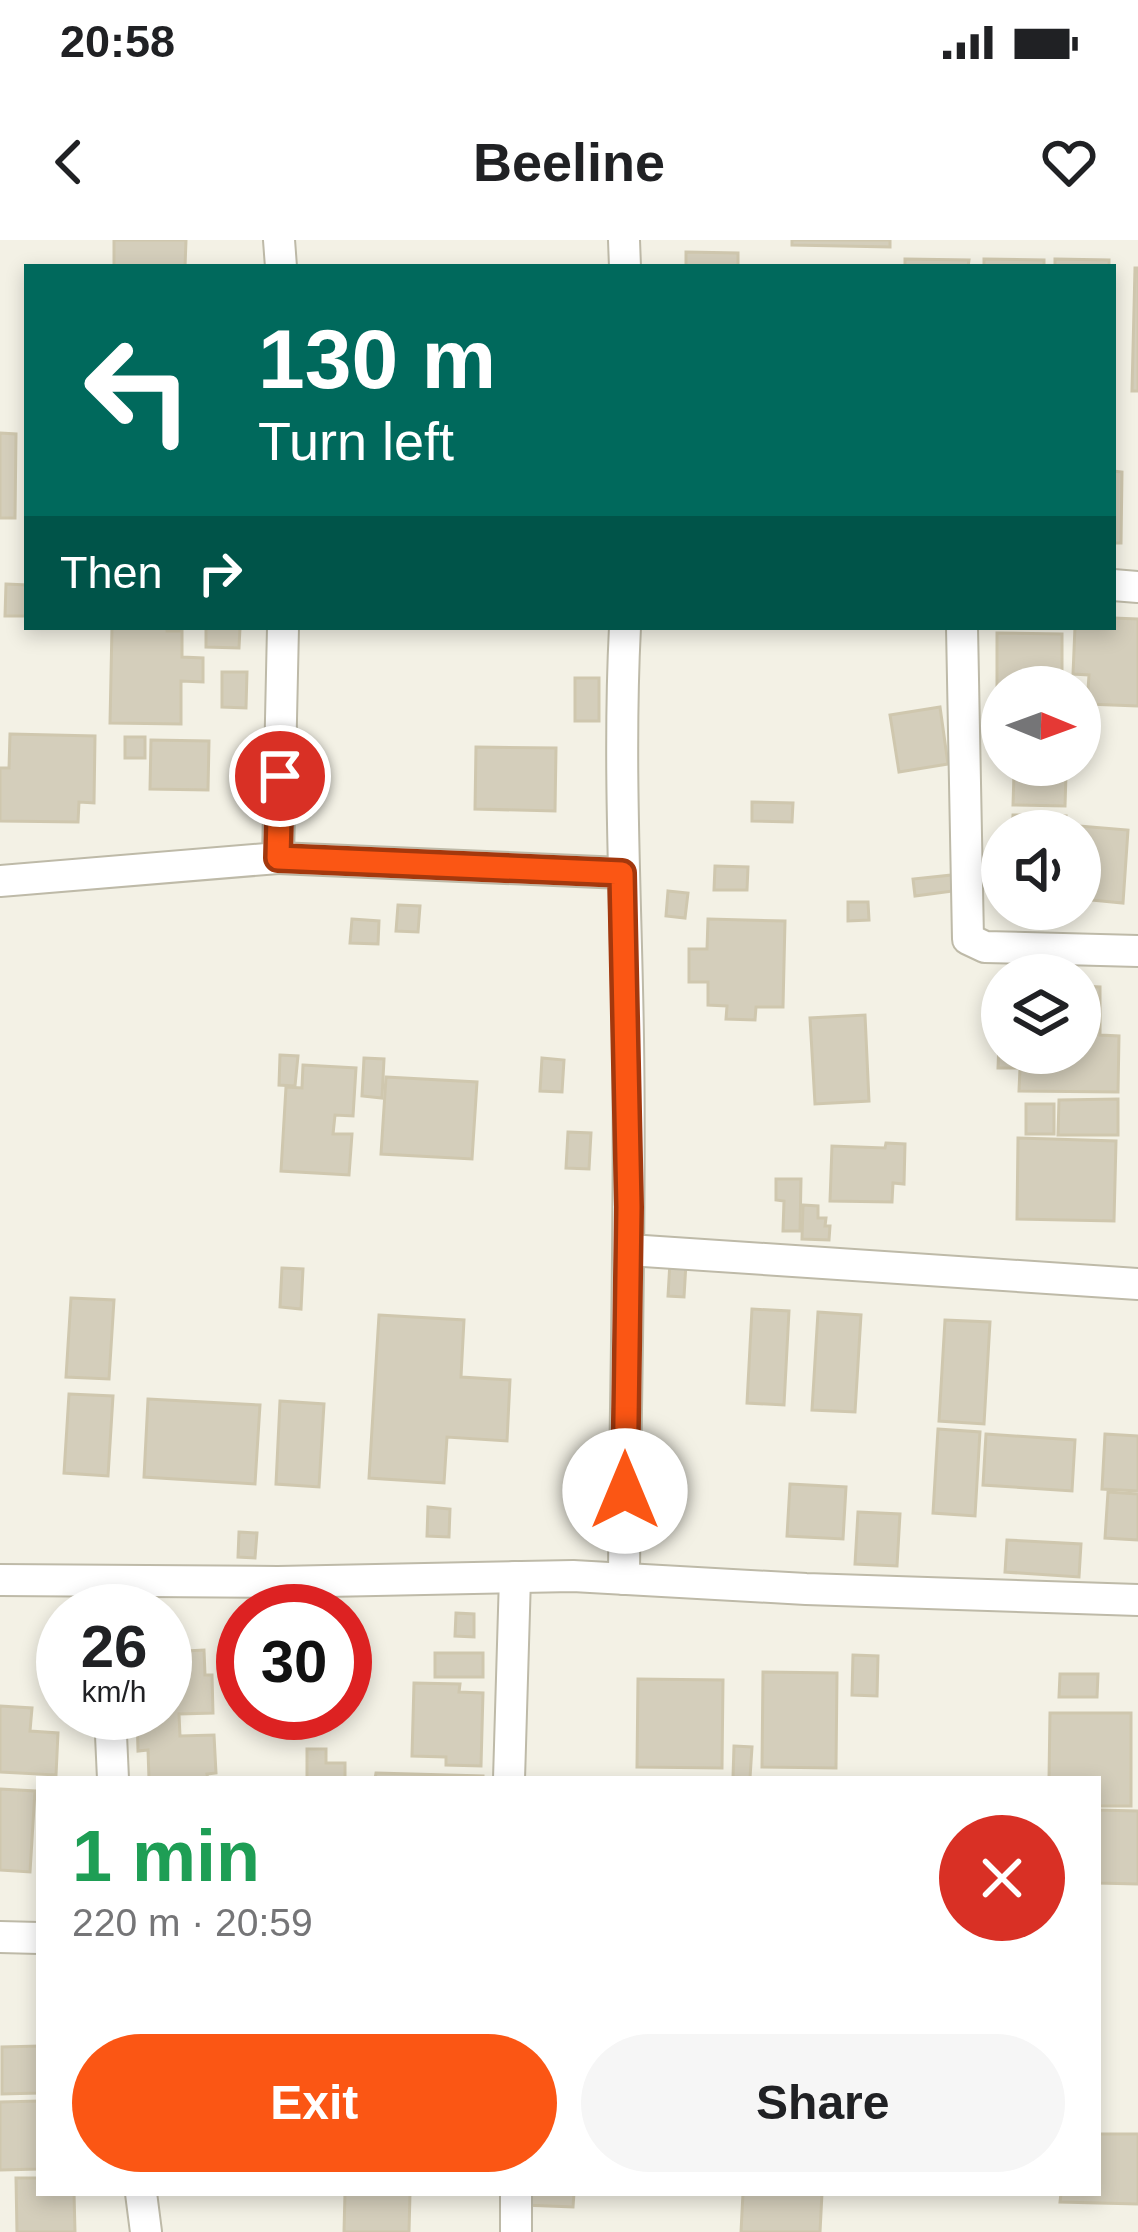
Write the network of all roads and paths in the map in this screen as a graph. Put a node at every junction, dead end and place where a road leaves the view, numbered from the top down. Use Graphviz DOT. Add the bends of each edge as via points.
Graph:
graph roads {
  1 [pos="283,630"];
  2 [pos="625,630"];
  3 [pos="962,630"];
  4 [pos="278,858"];
  5 [pos="622,873"];
  6 [pos="0,881"];
  7 [pos="1138,952"];
  8 [pos="629,1250"];
  9 [pos="1138,1284"];
  10 [pos="515,1577"];
  11 [pos="625,1579"];
  12 [pos="0,1580"];
  13 [pos="36,1586"];
  14 [pos="192,1589"];
  15 [pos="1138,1600"];
  16 [pos="111,1740"];
  17 [pos="113,1776"];
  18 [pos="509,1776"];
  19 [pos="0,1937"];
  20 [pos="36,1938"];
  21 [pos="141,2196"];
  22 [pos="516,2196"];
  23 [pos="146,2232"];
  24 [pos="516,2232"];
  1 -- 4 [label="street"];
  2 -- 5 [label="street"];
  3 -- 7 [label="street" via="968,939 985,947"];
  4 -- 5 [label="street"];
  4 -- 6 [label="street"];
  5 -- 8 [label="street"];
  8 -- 9 [label="street"];
  8 -- 11 [label="street"];
  10 -- 11 [label="street"];
  10 -- 14 [label="street"];
  10 -- 18 [label="street"];
  11 -- 15 [label="street"];
  12 -- 13 [label="street"];
  16 -- 17 [label="street"];
  19 -- 20 [label="street"];
  21 -- 23 [label="street"];
  22 -- 24 [label="street"];
}
